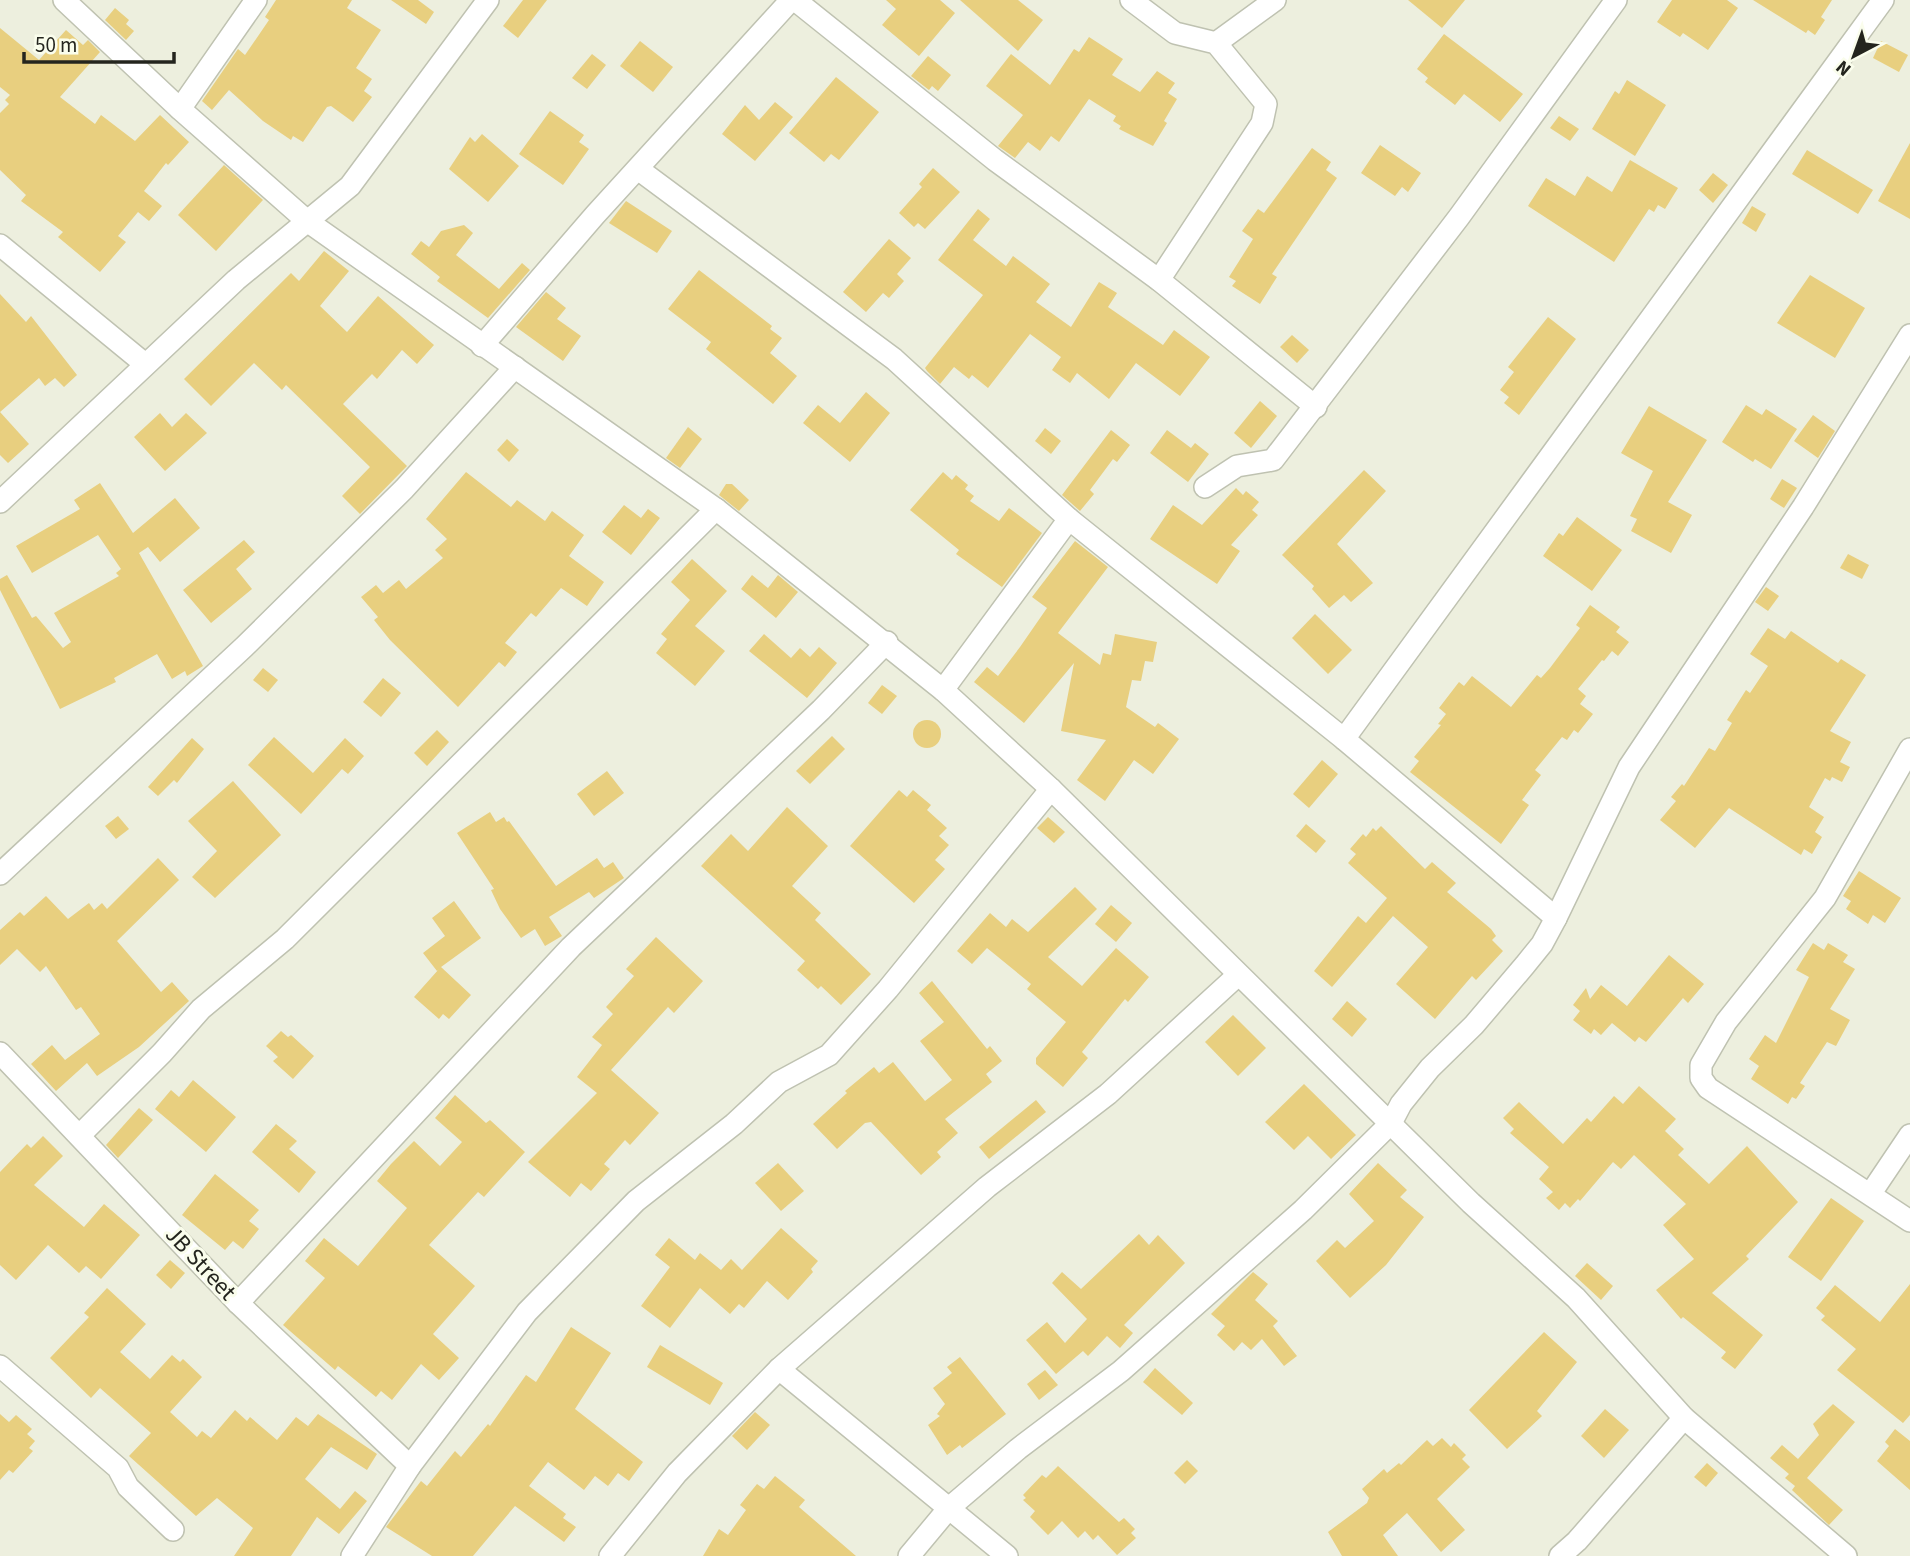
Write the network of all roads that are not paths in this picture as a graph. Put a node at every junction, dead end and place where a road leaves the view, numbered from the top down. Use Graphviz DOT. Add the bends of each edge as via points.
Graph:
graph roads {
  1 [pos="64,0"];
  2 [pos="256,0"];
  3 [pos="488,0"];
  4 [pos="793,0"];
  5 [pos="1131,0"];
  6 [pos="1275,0"];
  7 [pos="1616,0"];
  8 [pos="1883,0"];
  9 [pos="1216,43"];
  10 [pos="180,109"];
  11 [pos="638,169"];
  12 [pos="307,221"];
  13 [pos="0,245"];
  14 [pos="1159,280"];
  15 [pos="1910,335"];
  16 [pos="482,346"];
  17 [pos="145,364"];
  18 [pos="515,367"];
  19 [pos="1316,407"];
  20 [pos="1205,487"];
  21 [pos="0,502"];
  22 [pos="716,509"];
  23 [pos="1069,519"];
  24 [pos="887,642"];
  25 [pos="943,690"];
  26 [pos="1343,739"];
  27 [pos="1910,749"];
  28 [pos="1051,789"];
  29 [pos="0,874"];
  30 [pos="1556,918"];
  31 [pos="1238,975"];
  32 [pos="0,1053"];
  33 [pos="1391,1123"];
  34 [pos="81,1134"];
  35 [pos="1910,1135"];
  36 [pos="1871,1193"];
  37 [pos="1910,1221"];
  38 [pos="238,1303"];
  39 [pos="0,1366"];
  40 [pos="779,1369"];
  41 [pos="1684,1418"];
  42 [pos="410,1466"];
  43 [pos="949,1508"];
  44 [pos="173,1530"];
  45 [pos="352,1556"];
  46 [pos="610,1556"];
  47 [pos="909,1556"];
  48 [pos="1007,1556"];
  49 [pos="1560,1556"];
  50 [pos="1846,1556"];
  1 -- 10 [label="street"];
  2 -- 10 [label="street"];
  3 -- 12 [label="street" via="350,186"];
  4 -- 11 [label="street"];
  4 -- 14 [label="street" via="995,160"];
  5 -- 9 [label="street" via="1175,33"];
  6 -- 9 [label="street"];
  7 -- 19 [label="street"];
  8 -- 26 [label="street"];
  9 -- 14 [label="street" via="1266,104 1262,123"];
  10 -- 12 [label="street"];
  11 -- 16 [label="street"];
  11 -- 23 [label="street" via="894,359"];
  12 -- 16 [label="street"];
  12 -- 17 [label="street"];
  13 -- 17 [label="street"];
  14 -- 19 [label="street"];
  15 -- 30 [label="street" via="1803,507 1629,767"];
  16 -- 18 [label="street"];
  17 -- 21 [label="street"];
  18 -- 22 [label="street"];
  18 -- 29 [label="street" via="404,489 263,628"];
  19 -- 20 [label="street" via="1272,460 1237,466"];
  22 -- 24 [label="street"];
  22 -- 34 [label="street" via="285,939 201,1009"];
  23 -- 25 [label="street"];
  23 -- 26 [label="street"];
  24 -- 25 [label="street"];
  24 -- 38 [label="street" via="571,947"];
  25 -- 28 [label="street"];
  26 -- 30 [label="street"];
  27 -- 36 [label="street" via="1825,898 1726,1022 1701,1065 1708,1088"];
  28 -- 31 [label="street"];
  28 -- 42 [label="street" via="829,1055 779,1082 636,1201 527,1312"];
  30 -- 33 [label="street" via="1542,944 1474,1025 1430,1068"];
  31 -- 33 [label="street"];
  31 -- 40 [label="street" via="1108,1094 987,1187"];
  32 -- 34 [label="street, JB Street"];
  33 -- 41 [label="street" via="1576,1298"];
  33 -- 43 [label="street" via="1303,1210 1121,1371"];
  34 -- 38 [label="street, JB Street"];
  35 -- 36 [label="street"];
  36 -- 37 [label="street"];
  38 -- 42 [label="street, JB Street"];
  39 -- 44 [label="street" via="118,1468 128,1487"];
  40 -- 43 [label="street"];
  40 -- 46 [label="street" via="677,1474"];
  41 -- 49 [label="street"];
  41 -- 50 [label="street"];
  42 -- 45 [label="street"];
  43 -- 47 [label="street"];
  43 -- 48 [label="street"];
}
